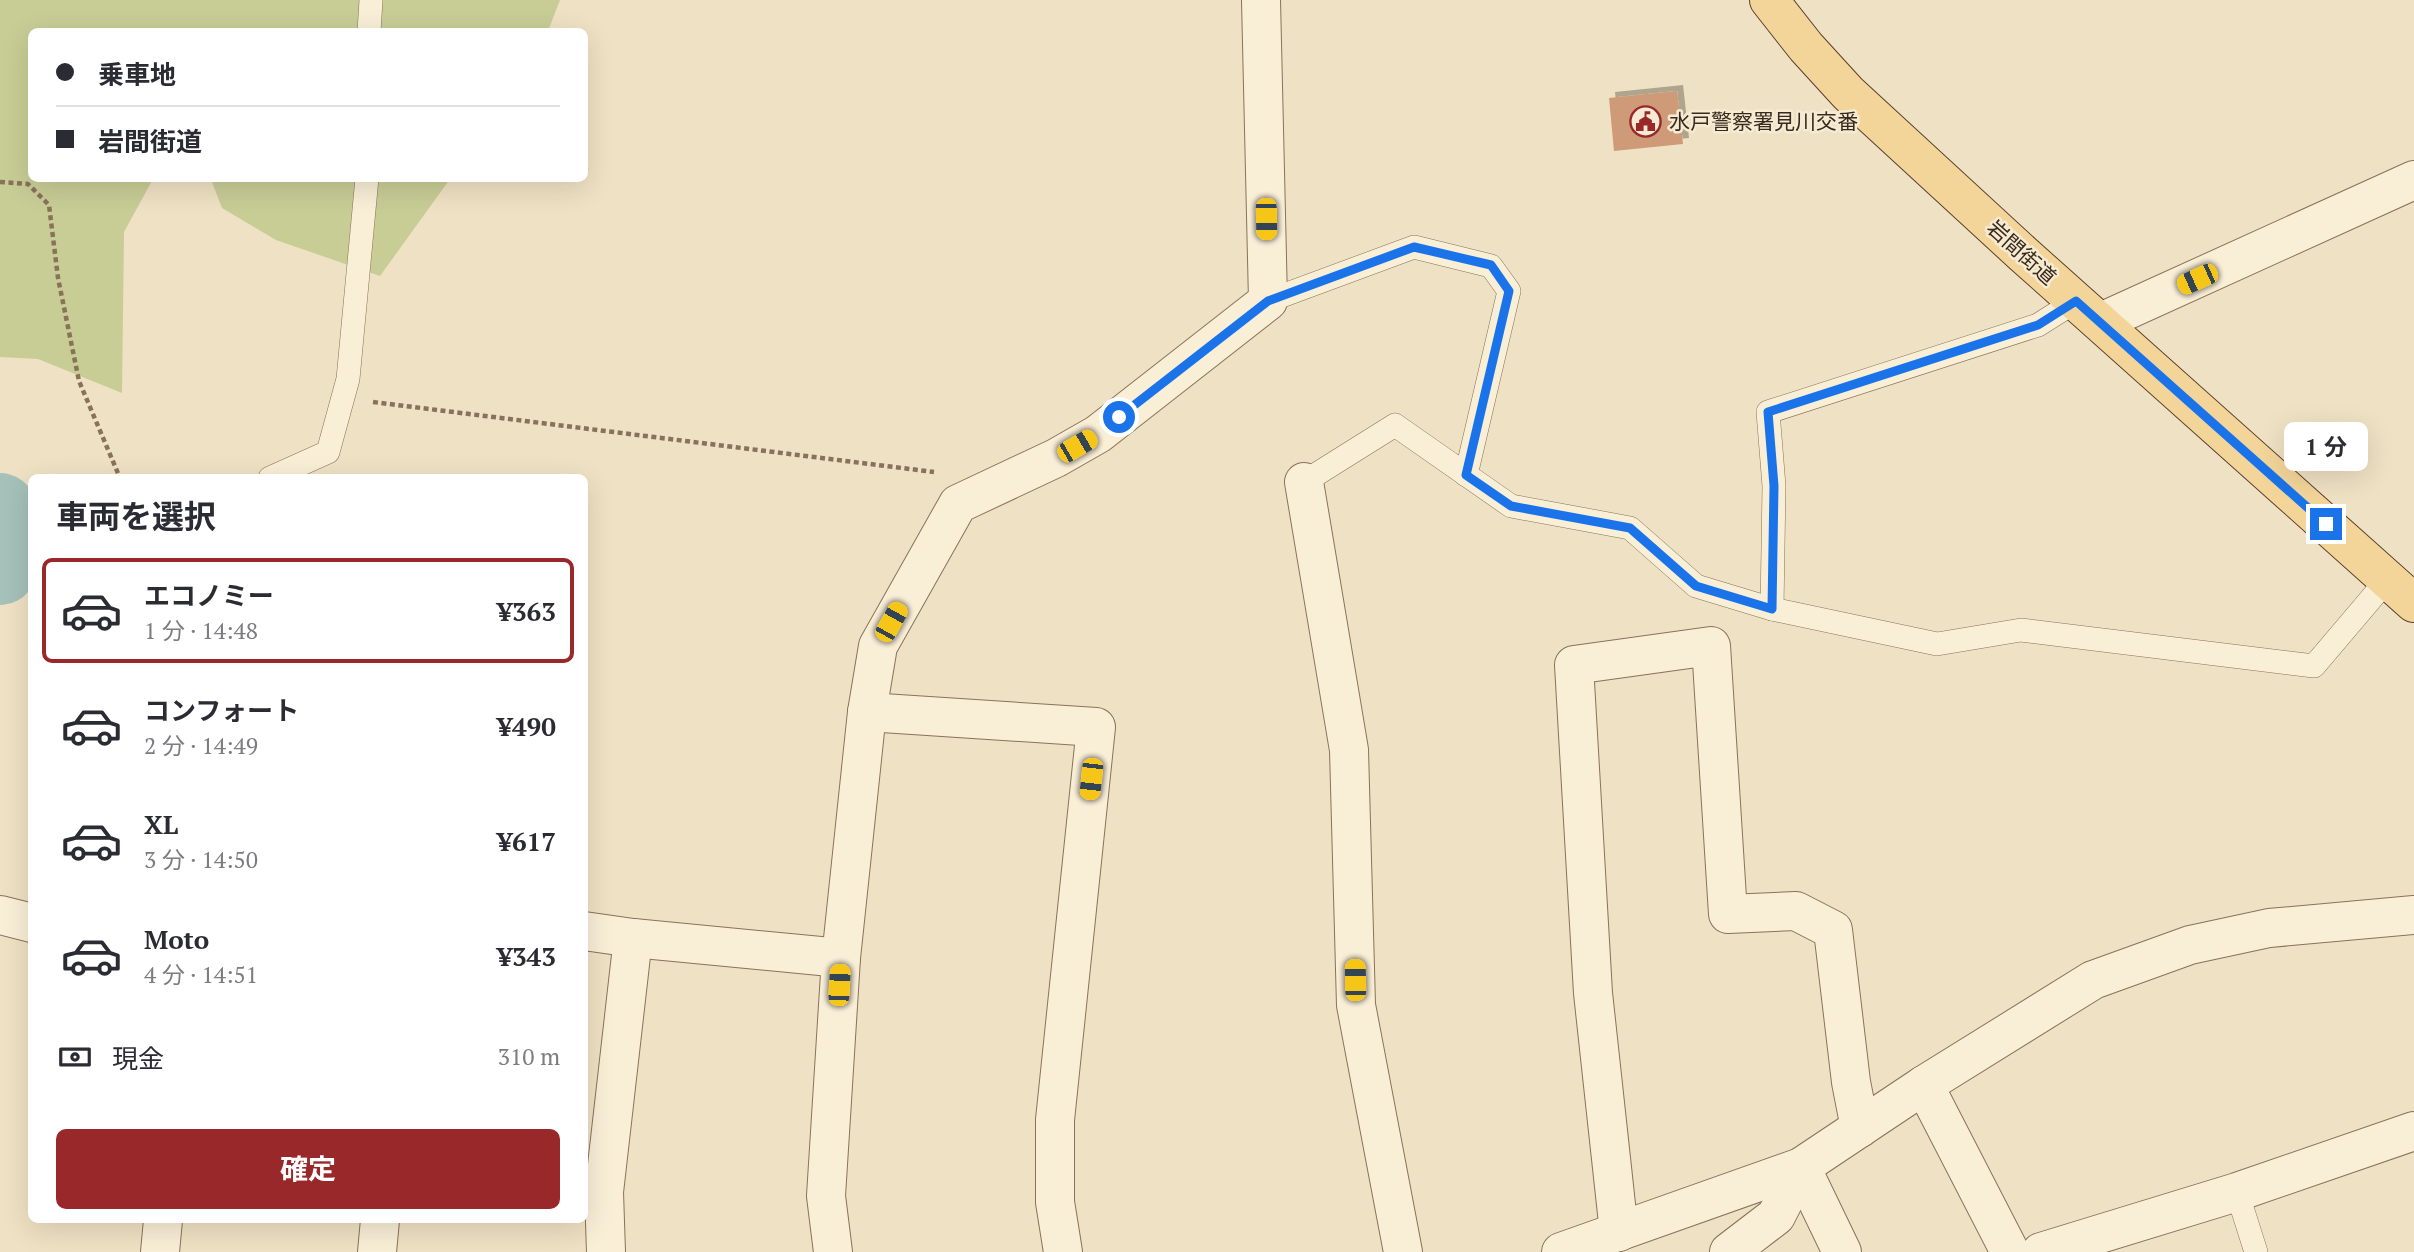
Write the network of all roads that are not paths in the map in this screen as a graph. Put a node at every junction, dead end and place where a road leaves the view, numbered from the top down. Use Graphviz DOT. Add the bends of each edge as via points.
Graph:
graph roads {
  1 [pos="371,0"];
  2 [pos="1261,0"];
  3 [pos="1769,0"];
  4 [pos="369,28"];
  5 [pos="2414,180"];
  6 [pos="367,182"];
  7 [pos="1268,301"];
  8 [pos="2089,312"];
  9 [pos="279,474"];
  10 [pos="1466,475"];
  11 [pos="1304,482"];
  12 [pos="2401,591"];
  13 [pos="1772,609"];
  14 [pos="867,712"];
  15 [pos="0,915"];
  16 [pos="2414,915"];
  17 [pos="28,922"];
  18 [pos="588,932"];
  19 [pos="633,938"];
  20 [pos="841,958"];
  21 [pos="1924,1085"];
  22 [pos="1860,1128"];
  23 [pos="2414,1131"];
  24 [pos="1801,1167"];
  25 [pos="2237,1192"];
  26 [pos="163,1223"];
  27 [pos="380,1223"];
  28 [pos="1619,1232"];
  29 [pos="160,1252"];
  30 [pos="377,1252"];
  31 [pos="606,1252"];
  32 [pos="833,1252"];
  33 [pos="1063,1252"];
  34 [pos="1403,1252"];
  35 [pos="1561,1252"];
  36 [pos="1729,1252"];
  37 [pos="1842,1252"];
  38 [pos="2010,1252"];
  39 [pos="2041,1252"];
  40 [pos="2256,1252"];
  1 -- 4 [label="lane"];
  2 -- 7 [label="street"];
  3 -- 8 [label="main road, 岩間街道" via="1848,93"];
  5 -- 8 [label="street"];
  6 -- 9 [label="lane" via="348,379 328,452"];
  7 -- 10 [label="lane" via="1414,247 1491,265 1509,291"];
  7 -- 14 [label="street" via="1098,434 958,504 878,646"];
  8 -- 12 [label="main road, 岩間街道"];
  8 -- 13 [label="lane" via="1768,412 1774,486"];
  10 -- 11 [label="lane" via="1395,425"];
  10 -- 13 [label="lane" via="1511,506 1630,528 1696,586"];
  11 -- 34 [label="street" via="1349,750 1356,1005"];
  12 -- 13 [label="lane" via="2314,666 2021,630 1937,644"];
  14 -- 20 [label="street"];
  14 -- 33 [label="street" via="1096,727 1055,1120 1055,1202"];
  15 -- 17 [label="street"];
  16 -- 21 [label="street" via="2269,928 2190,945 2092,980"];
  18 -- 19 [label="street"];
  19 -- 20 [label="street"];
  19 -- 31 [label="street" via="604,1192"];
  20 -- 32 [label="street" via="826,1196"];
  21 -- 22 [label="street"];
  21 -- 38 [label="street"];
  22 -- 24 [label="street"];
  22 -- 28 [label="street" via="1833,930 1796,911 1728,914 1711,646 1574,665 1593,993"];
  23 -- 25 [label="street"];
  24 -- 28 [label="street"];
  24 -- 36 [label="street" via="1776,1216"];
  24 -- 37 [label="street"];
  25 -- 39 [label="street"];
  25 -- 40 [label="lane"];
  26 -- 29 [label="street"];
  27 -- 30 [label="street"];
  28 -- 35 [label="street"];
}
